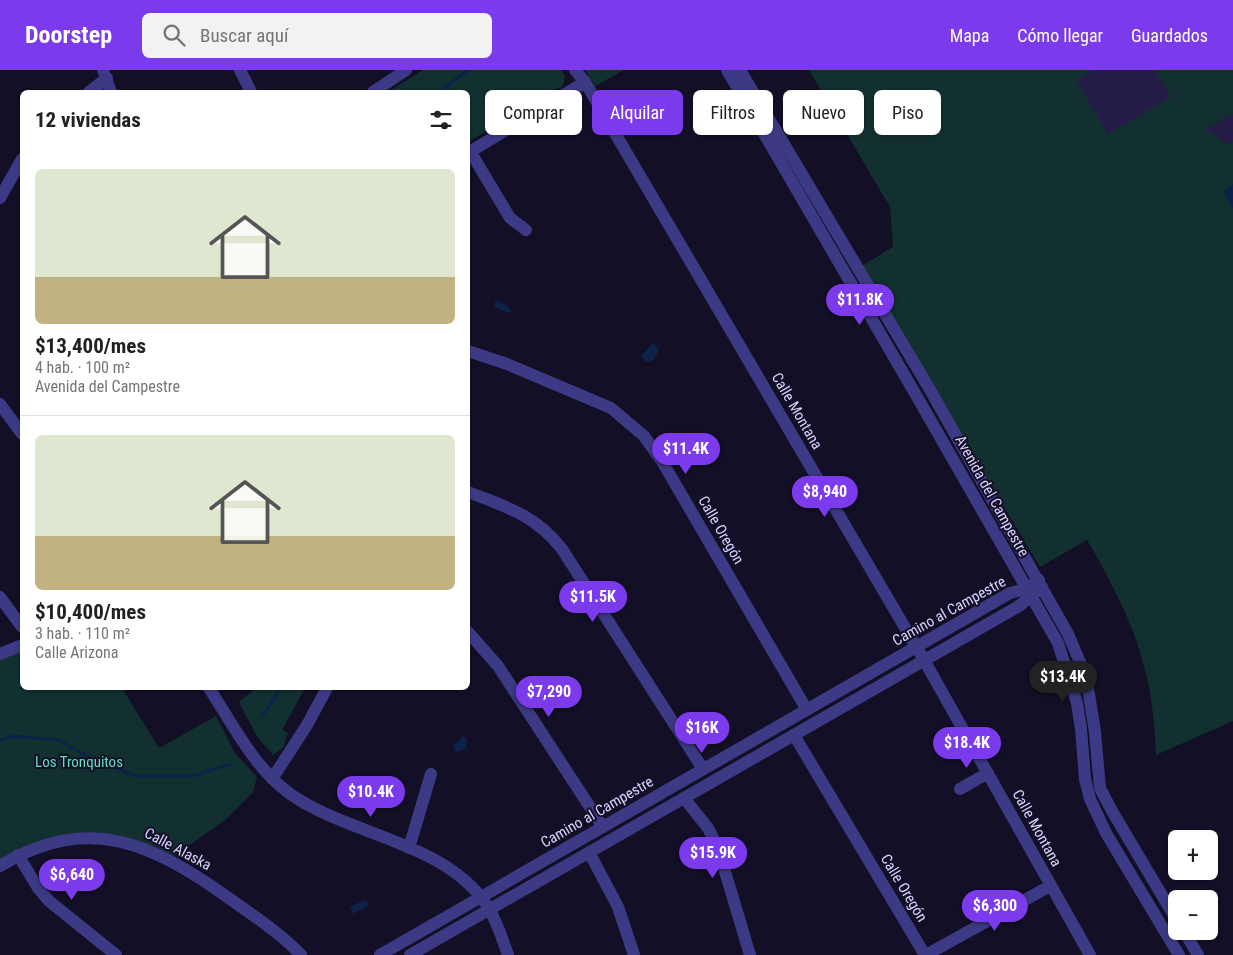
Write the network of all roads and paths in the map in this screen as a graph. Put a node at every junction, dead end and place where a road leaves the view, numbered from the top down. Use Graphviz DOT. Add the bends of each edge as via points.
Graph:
graph roads {
  1 [pos="240,70"];
  2 [pos="575,70"];
  3 [pos="727,70"];
  4 [pos="740,70"];
  5 [pos="404,71"];
  6 [pos="105,74"];
  7 [pos="585,82"];
  8 [pos="90,90"];
  9 [pos="110,90"];
  10 [pos="250,90"];
  11 [pos="376,90"];
  12 [pos="470,151"];
  13 [pos="470,154"];
  14 [pos="20,163"];
  15 [pos="0,198"];
  16 [pos="822,206"];
  17 [pos="810,213"];
  18 [pos="526,230"];
  19 [pos="470,353"];
  20 [pos="929,388"];
  21 [pos="916,395"];
  22 [pos="0,404"];
  23 [pos="20,431"];
  24 [pos="470,493"];
  25 [pos="1041,583"];
  26 [pos="1028,592"];
  27 [pos="0,597"];
  28 [pos="20,624"];
  29 [pos="470,634"];
  30 [pos="20,646"];
  31 [pos="916,648"];
  32 [pos="0,654"];
  33 [pos="924,660"];
  34 [pos="210,690"];
  35 [pos="326,690"];
  36 [pos="807,710"];
  37 [pos="794,735"];
  38 [pos="704,769"];
  39 [pos="988,773"];
  40 [pos="431,774"];
  41 [pos="272,779"];
  42 [pos="960,789"];
  43 [pos="684,798"];
  44 [pos="603,827"];
  45 [pos="409,848"];
  46 [pos="589,852"];
  47 [pos="18,856"];
  48 [pos="0,866"];
  49 [pos="1050,886"];
  50 [pos="481,897"];
  51 [pos="1168,905"];
  52 [pos="489,909"];
  53 [pos="1189,940"];
  54 [pos="116,955"];
  55 [pos="301,955"];
  56 [pos="380,955"];
  57 [pos="410,955"];
  58 [pos="508,955"];
  59 [pos="634,955"];
  60 [pos="750,955"];
  61 [pos="925,955"];
  62 [pos="1090,955"];
  63 [pos="1179,955"];
  64 [pos="1198,955"];
  1 -- 10 [label="street"];
  2 -- 7 [label="street, Calle Montana"];
  3 -- 17 [label="street, Avenida del Campestre"];
  4 -- 16 [label="street, Avenida del Campestre"];
  5 -- 11 [label="street"];
  6 -- 8 [label="street"];
  6 -- 9 [label="street"];
  7 -- 12 [label="street"];
  7 -- 31 [label="street, Calle Montana"];
  13 -- 18 [label="street" via="510,218"];
  14 -- 15 [label="street"];
  16 -- 17 [label="street"];
  16 -- 20 [label="street, Avenida del Campestre"];
  17 -- 21 [label="street, Avenida del Campestre"];
  19 -- 36 [label="street, Calle Oregón" via="507,364 612,408 637,430 663,463"];
  20 -- 21 [label="street"];
  20 -- 25 [label="street, Avenida del Campestre"];
  21 -- 26 [label="street, Avenida del Campestre"];
  22 -- 23 [label="street"];
  24 -- 38 [label="street" via="513,509 548,532"];
  25 -- 26 [label="street, Camino al Campestre"];
  25 -- 51 [label="street, Avenida del Campestre" via="1082,667 1096,732 1100,788"];
  26 -- 31 [label="street, Camino al Campestre" via="1010,593"];
  26 -- 33 [label="street, Camino al Campestre" via="1019,606"];
  26 -- 63 [label="street, Avenida del Campestre" via="1058,643 1069,674 1082,729 1085,779 1090,799 1106,833"];
  27 -- 28 [label="street"];
  29 -- 44 [label="street" via="498,666"];
  30 -- 32 [label="street"];
  31 -- 33 [label="street, Calle Montana"];
  31 -- 36 [label="street, Camino al Campestre"];
  33 -- 37 [label="street, Camino al Campestre"];
  33 -- 39 [label="street, Calle Montana"];
  34 -- 41 [label="street"];
  35 -- 41 [label="street"];
  36 -- 38 [label="street, Camino al Campestre"];
  37 -- 43 [label="street, Camino al Campestre"];
  37 -- 61 [label="street, Calle Oregón"];
  38 -- 44 [label="street, Camino al Campestre"];
  39 -- 42 [label="street"];
  39 -- 49 [label="street, Calle Montana"];
  40 -- 45 [label="street"];
  41 -- 45 [label="street" via="300,801"];
  43 -- 46 [label="street, Camino al Campestre"];
  43 -- 60 [label="street" via="708,828 718,848"];
  44 -- 50 [label="street, Camino al Campestre"];
  45 -- 50 [label="street" via="445,864"];
  46 -- 52 [label="street, Camino al Campestre"];
  46 -- 59 [label="street" via="618,907"];
  47 -- 48 [label="street, Calle Alaska"];
  47 -- 54 [label="street" via="49,901"];
  47 -- 55 [label="street, Calle Alaska" via="40,846 96,838 130,843 201,878 279,934"];
  49 -- 61 [label="street"];
  49 -- 62 [label="street, Calle Montana"];
  50 -- 52 [label="street"];
  50 -- 56 [label="street, Camino al Campestre"];
  52 -- 57 [label="street, Camino al Campestre"];
  52 -- 58 [label="street"];
  53 -- 64 [label="street"];
}
